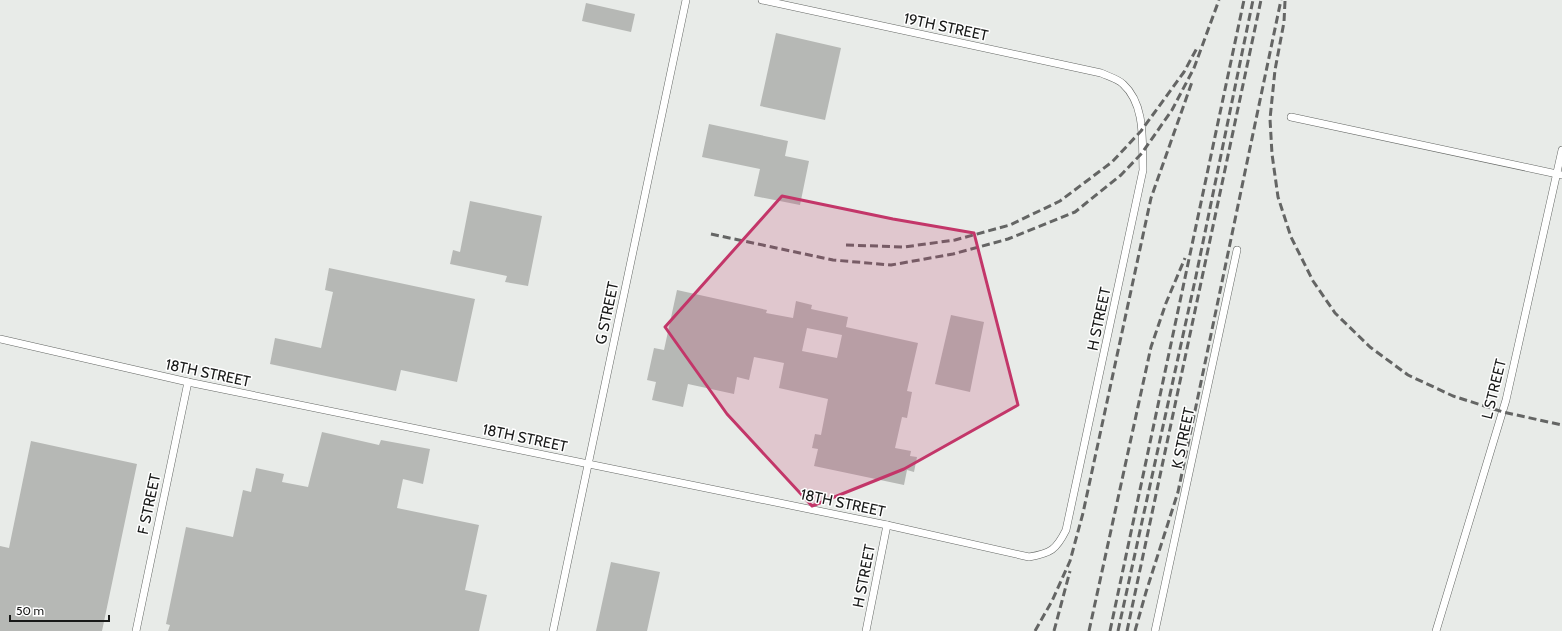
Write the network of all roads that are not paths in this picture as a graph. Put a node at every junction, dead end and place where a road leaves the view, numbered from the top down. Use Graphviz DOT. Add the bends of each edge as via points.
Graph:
graph roads {
  1 [pos="686,0"];
  2 [pos="762,0"];
  3 [pos="1123,83"];
  4 [pos="1291,117"];
  5 [pos="1562,150"];
  6 [pos="1559,174"];
  7 [pos="1237,250"];
  8 [pos="0,339"];
  9 [pos="188,382"];
  10 [pos="588,464"];
  11 [pos="887,526"];
  12 [pos="1046,554"];
  13 [pos="136,631"];
  14 [pos="553,631"];
  15 [pos="866,631"];
  16 [pos="1155,631"];
  17 [pos="1436,631"];
  1 -- 10 [label="lane, G STREET"];
  2 -- 3 [label="lane, 19TH STREET" via="1101,73"];
  3 -- 12 [label="lane, H STREET" via="1133,98 1140,116 1143,170 1066,530 1059,545"];
  4 -- 6 [label="lane"];
  5 -- 6 [label="lane, L STREET"];
  6 -- 17 [label="lane, L STREET" via="1506,400"];
  7 -- 16 [label="lane, K STREET"];
  8 -- 9 [label="lane, 18TH STREET"];
  9 -- 10 [label="lane, 18TH STREET"];
  9 -- 13 [label="lane, F STREET"];
  10 -- 11 [label="lane, 18TH STREET"];
  10 -- 14 [label="lane, G STREET"];
  11 -- 12 [label="lane, 18TH STREET" via="1029,557"];
  11 -- 15 [label="lane, H STREET"];
}
